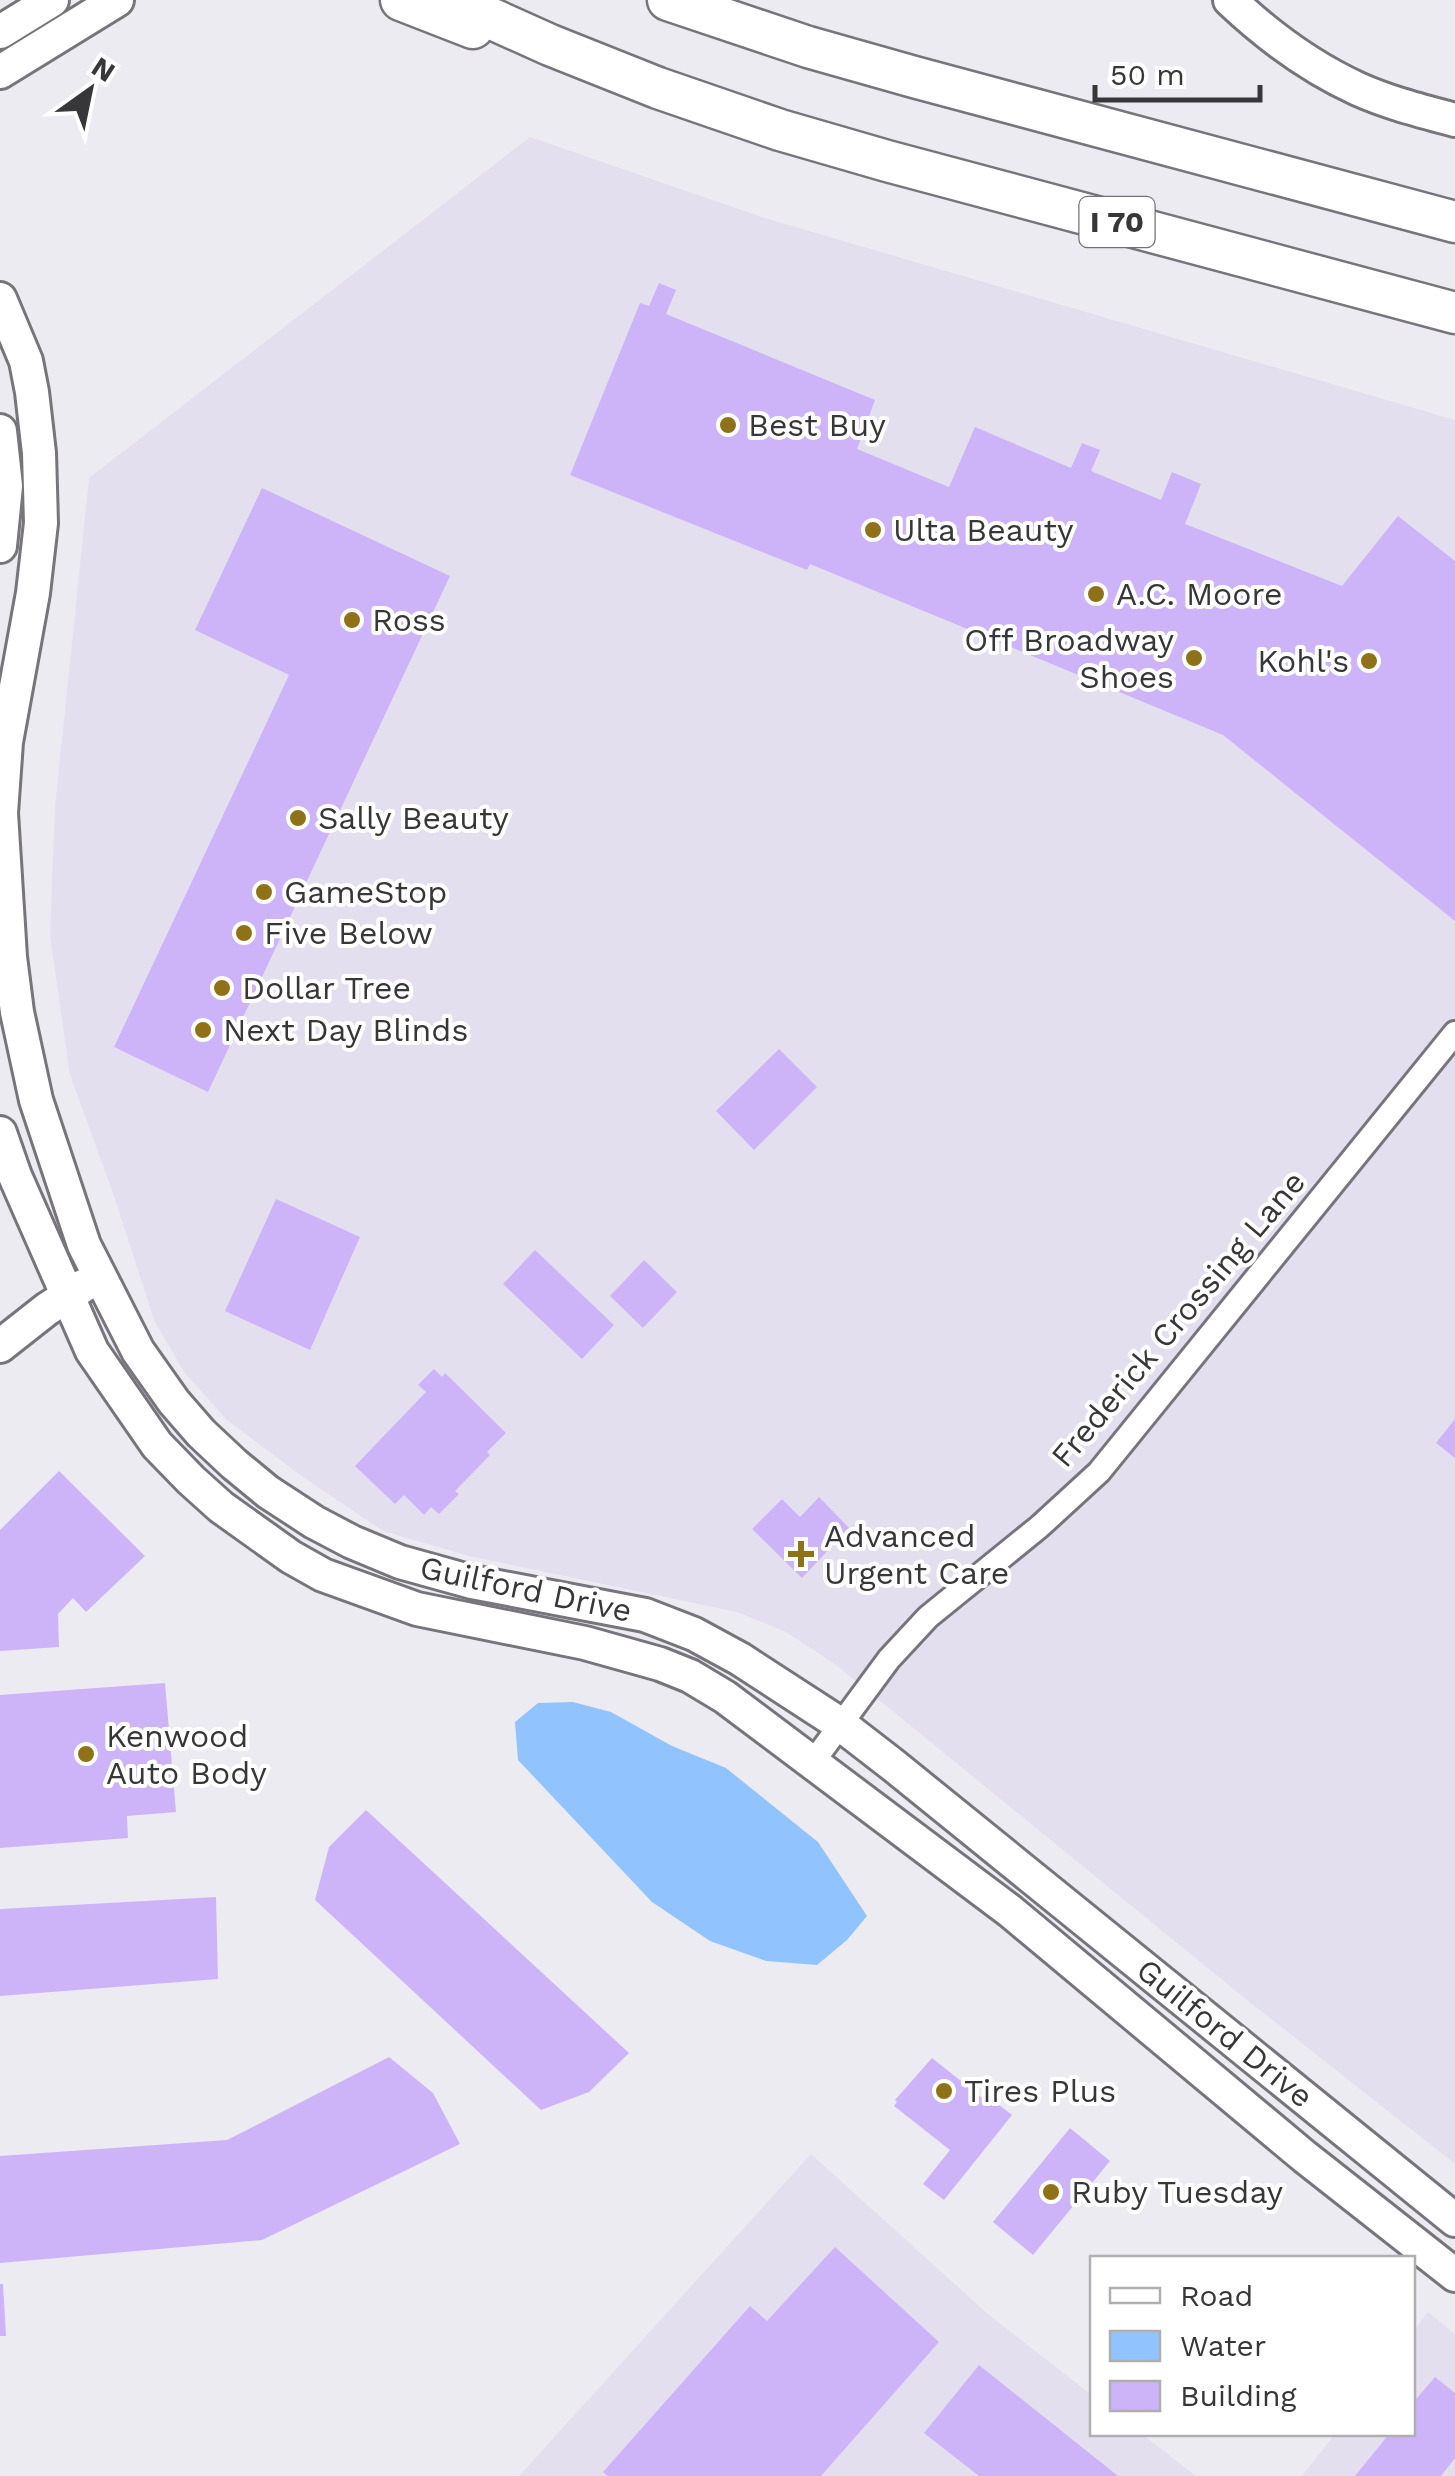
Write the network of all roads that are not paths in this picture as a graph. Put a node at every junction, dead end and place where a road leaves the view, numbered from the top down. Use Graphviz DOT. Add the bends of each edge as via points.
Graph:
graph roads {
  1 [pos="52,0"];
  2 [pos="117,0"];
  3 [pos="402,0"];
  4 [pos="450,0"];
  5 [pos="668,0"];
  6 [pos="1230,0"];
  7 [pos="0,32"];
  8 [pos="0,72"];
  9 [pos="1455,120"];
  10 [pos="780,130"];
  11 [pos="1455,222"];
  12 [pos="0,299"];
  13 [pos="1455,313"];
  14 [pos="0,431"];
  15 [pos="41,523"];
  16 [pos="1,526"];
  17 [pos="1455,1033"];
  18 [pos="0,1133"];
  19 [pos="100,1276"];
  20 [pos="68,1295"];
  21 [pos="0,1346"];
  22 [pos="840,1724"];
  23 [pos="813,1762"];
  24 [pos="1455,2220"];
  25 [pos="1455,2275"];
  1 -- 7 [label="main road"];
  2 -- 8 [label="main road"];
  3 -- 10 [label="highway" via="545,57"];
  4 -- 10 [label="highway, I 70" via="640,81"];
  5 -- 11 [label="highway" via="914,78"];
  6 -- 9 [label="main road" via="1336,78"];
  10 -- 13 [label="highway, I 70"];
  12 -- 15 [label="main road, Guilford Drive" via="29,377"];
  14 -- 16 [label="main road" via="6,486"];
  15 -- 16 [label="street"];
  15 -- 19 [label="main road, Guilford Drive" via="6,742 1,813 10,957 36,1100"];
  17 -- 22 [label="street, Frederick Crossing Lane" via="1099,1472 928,1617"];
  18 -- 20 [label="main road, Guilford Drive"];
  19 -- 20 [label="main road"];
  19 -- 22 [label="main road, Guilford Drive" via="138,1351 192,1423 256,1483 314,1522 400,1562 645,1615 740,1659"];
  20 -- 21 [label="main road"];
  20 -- 23 [label="main road, Guilford Drive" via="92,1351 157,1445 221,1507 291,1557 417,1608 660,1664 725,1697"];
  22 -- 23 [label="street, Frederick Crossing Lane"];
  22 -- 24 [label="main road, Guilford Drive"];
  23 -- 25 [label="main road, Guilford Drive" via="1010,1911"];
}
